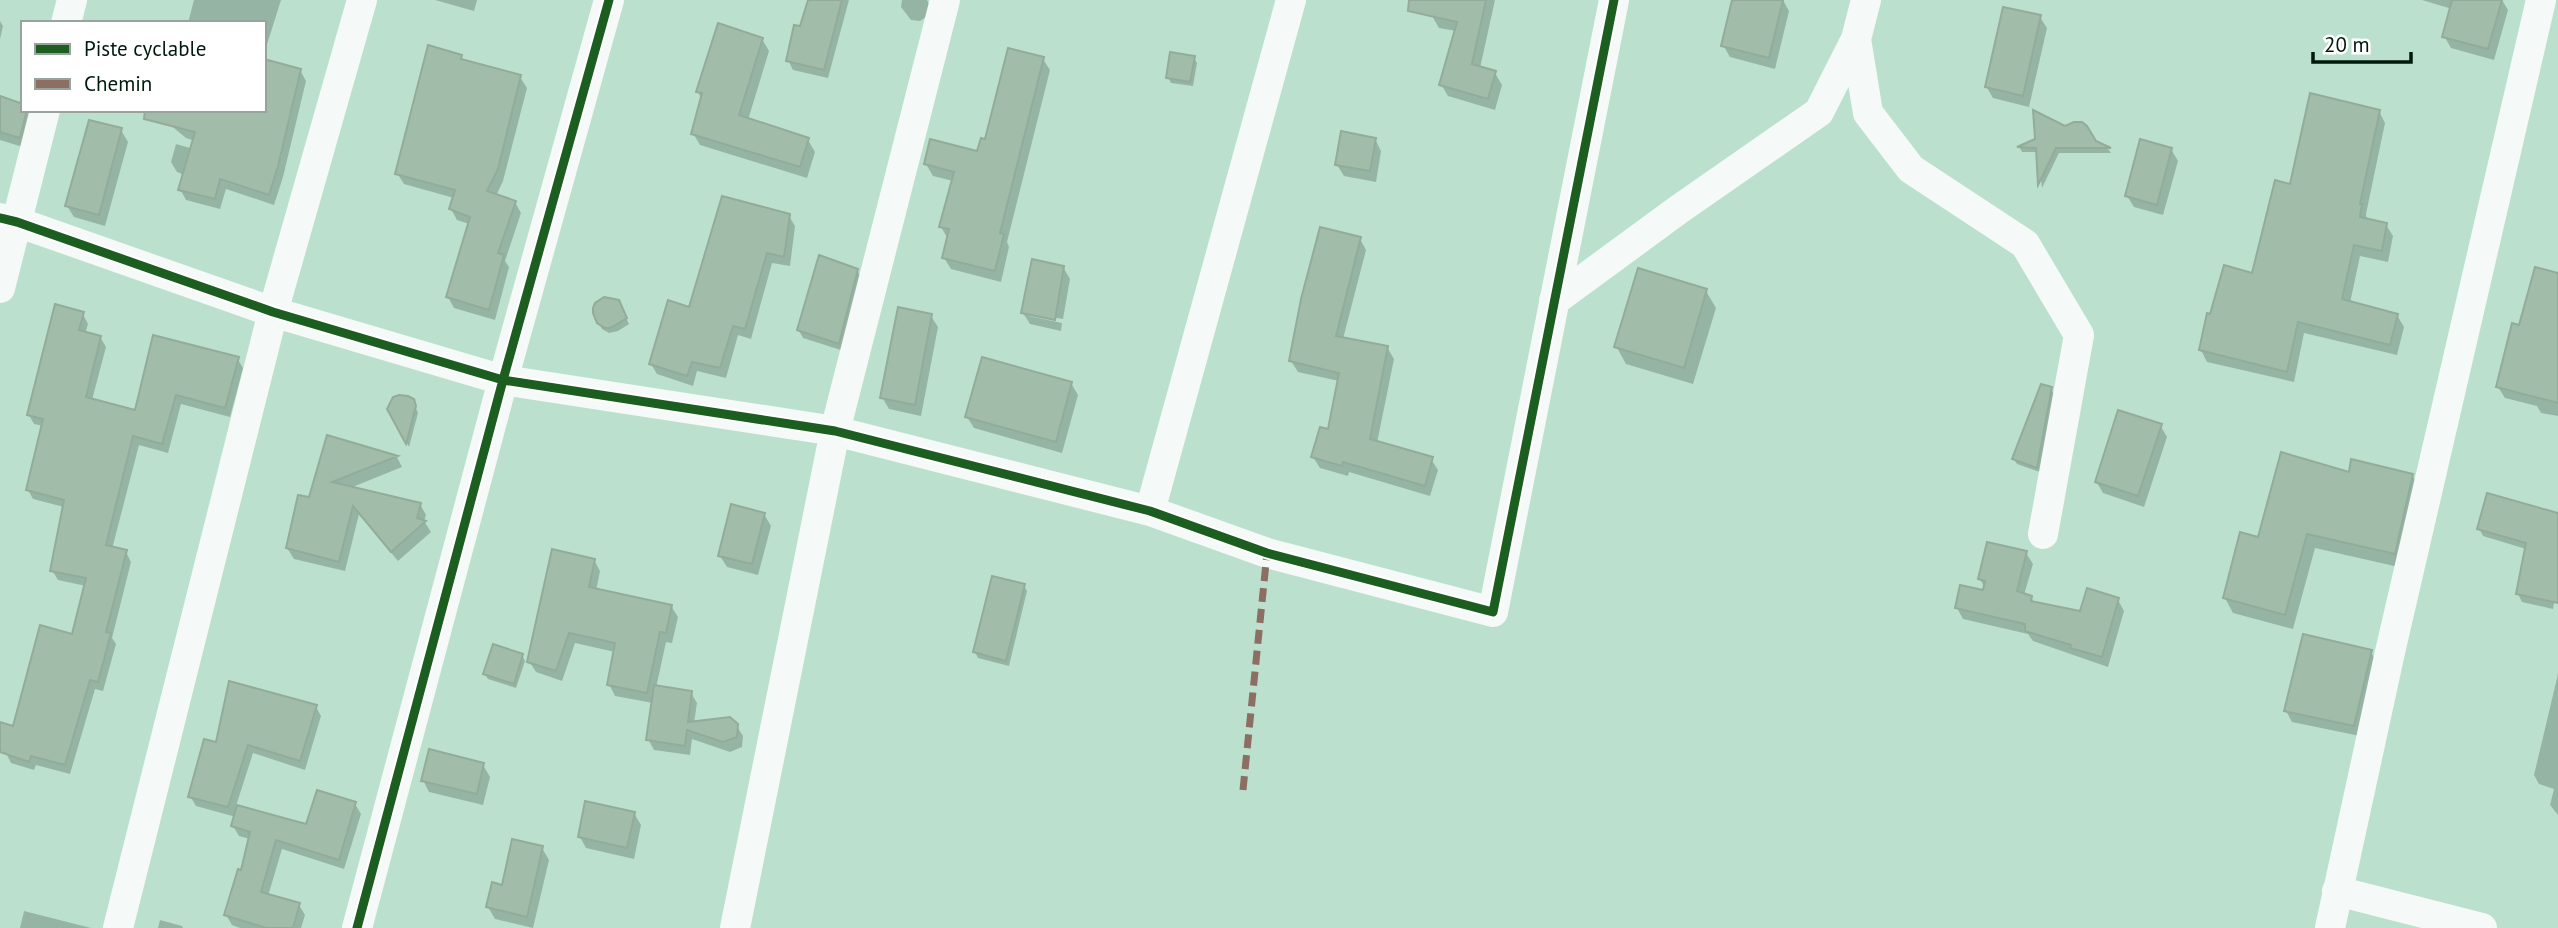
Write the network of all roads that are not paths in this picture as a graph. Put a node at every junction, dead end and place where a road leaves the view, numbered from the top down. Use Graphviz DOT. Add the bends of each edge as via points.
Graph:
graph roads {
  1 [pos="72,0"];
  2 [pos="362,0"];
  3 [pos="610,0"];
  4 [pos="945,0"];
  5 [pos="1292,0"];
  6 [pos="1614,0"];
  7 [pos="1866,0"];
  8 [pos="2541,0"];
  9 [pos="67,21"];
  10 [pos="1856,39"];
  11 [pos="44,112"];
  12 [pos="8,220"];
  13 [pos="0,288"];
  14 [pos="1554,301"];
  15 [pos="274,312"];
  16 [pos="503,380"];
  17 [pos="835,431"];
  18 [pos="1150,511"];
  19 [pos="2043,534"];
  20 [pos="2337,891"];
  21 [pos="118,928"];
  22 [pos="357,928"];
  23 [pos="735,928"];
  24 [pos="2330,928"];
  25 [pos="2482,928"];
  1 -- 9 [label="street"];
  2 -- 15 [label="street"];
  3 -- 16 [label="street"];
  4 -- 17 [label="street"];
  5 -- 18 [label="street"];
  6 -- 14 [label="street"];
  7 -- 10 [label="street"];
  8 -- 20 [label="street"];
  10 -- 14 [label="street" via="1819,112"];
  10 -- 19 [label="street" via="1868,113 1911,169 2025,244 2079,335"];
  11 -- 12 [label="street"];
  12 -- 13 [label="street"];
  12 -- 15 [label="street"];
  14 -- 18 [label="street" via="1493,612 1267,552"];
  15 -- 16 [label="street"];
  15 -- 21 [label="street"];
  16 -- 17 [label="street"];
  16 -- 22 [label="street"];
  17 -- 18 [label="street"];
  17 -- 23 [label="street"];
  20 -- 24 [label="street"];
  20 -- 25 [label="street"];
}
